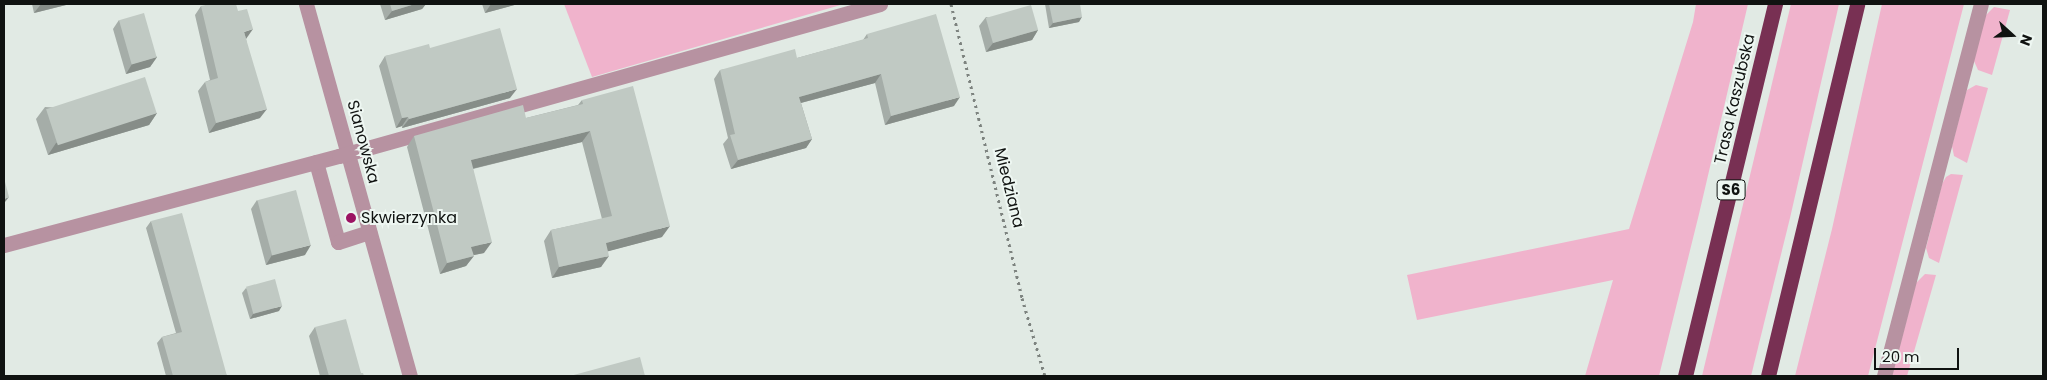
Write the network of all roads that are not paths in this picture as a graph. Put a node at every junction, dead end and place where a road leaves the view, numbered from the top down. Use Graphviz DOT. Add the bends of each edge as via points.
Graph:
graph roads {
  1 [pos="306,4"];
  2 [pos="880,4"];
  3 [pos="1775,4"];
  4 [pos="1857,4"];
  5 [pos="1981,4"];
  6 [pos="348,154"];
  7 [pos="316,162"];
  8 [pos="369,232"];
  9 [pos="4,245"];
  10 [pos="410,376"];
  11 [pos="1684,376"];
  12 [pos="1768,376"];
  13 [pos="1884,376"];
  1 -- 6 [label="street, Sianowska"];
  2 -- 6 [label="street"];
  3 -- 11 [label="highway, Trasa Kaszubska / S6"];
  4 -- 12 [label="highway"];
  5 -- 13 [label="street"];
  6 -- 7 [label="street"];
  6 -- 8 [label="street, Sianowska"];
  7 -- 8 [label="street" via="338,242"];
  7 -- 9 [label="street"];
  8 -- 10 [label="street, Sianowska"];
}
